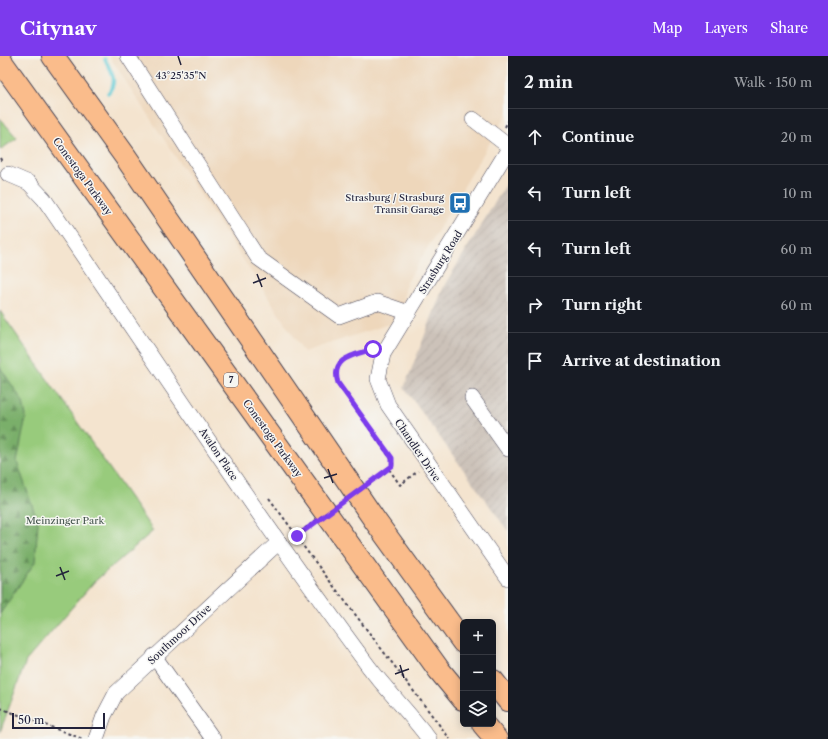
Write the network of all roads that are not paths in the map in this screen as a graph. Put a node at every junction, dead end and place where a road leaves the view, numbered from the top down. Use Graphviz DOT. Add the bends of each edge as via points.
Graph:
graph roads {
  1 [pos="53,56"];
  2 [pos="69,56"];
  3 [pos="128,56"];
  4 [pos="0,60"];
  5 [pos="0,82"];
  6 [pos="474,119"];
  7 [pos="60,145"];
  8 [pos="508,146"];
  9 [pos="508,150"];
  10 [pos="125,156"];
  11 [pos="8,174"];
  12 [pos="409,312"];
  13 [pos="472,398"];
  14 [pos="508,449"];
  15 [pos="279,542"];
  16 [pos="508,578"];
  17 [pos="460,638"];
  18 [pos="154,656"];
  19 [pos="496,685"];
  20 [pos="460,695"];
  21 [pos="508,700"];
  22 [pos="486,727"];
  23 [pos="96,739"];
  24 [pos="213,739"];
  25 [pos="429,739"];
  26 [pos="496,739"];
  1 -- 10 [label="highway"];
  2 -- 10 [label="highway" via="105,114"];
  3 -- 12 [label="street" via="258,258 339,316 377,302"];
  4 -- 7 [label="highway, Conestoga Parkway / 7"];
  5 -- 7 [label="highway" via="31,121"];
  6 -- 8 [label="street"];
  7 -- 20 [label="highway, Conestoga Parkway / 7"];
  9 -- 12 [label="street, Strasburg Road"];
  10 -- 17 [label="highway" via="371,516"];
  11 -- 15 [label="street, Avalon Place" via="29,184 44,199"];
  12 -- 16 [label="street, Chandler Drive" via="383,354 378,379 388,405"];
  13 -- 14 [label="street"];
  15 -- 18 [label="street, Southmoor Drive"];
  15 -- 25 [label="street, Avalon Place" via="371,670 411,714"];
  18 -- 23 [label="street, Southmoor Drive" via="116,693"];
  18 -- 24 [label="street"];
  19 -- 21 [label="highway"];
  22 -- 26 [label="highway"];
}
